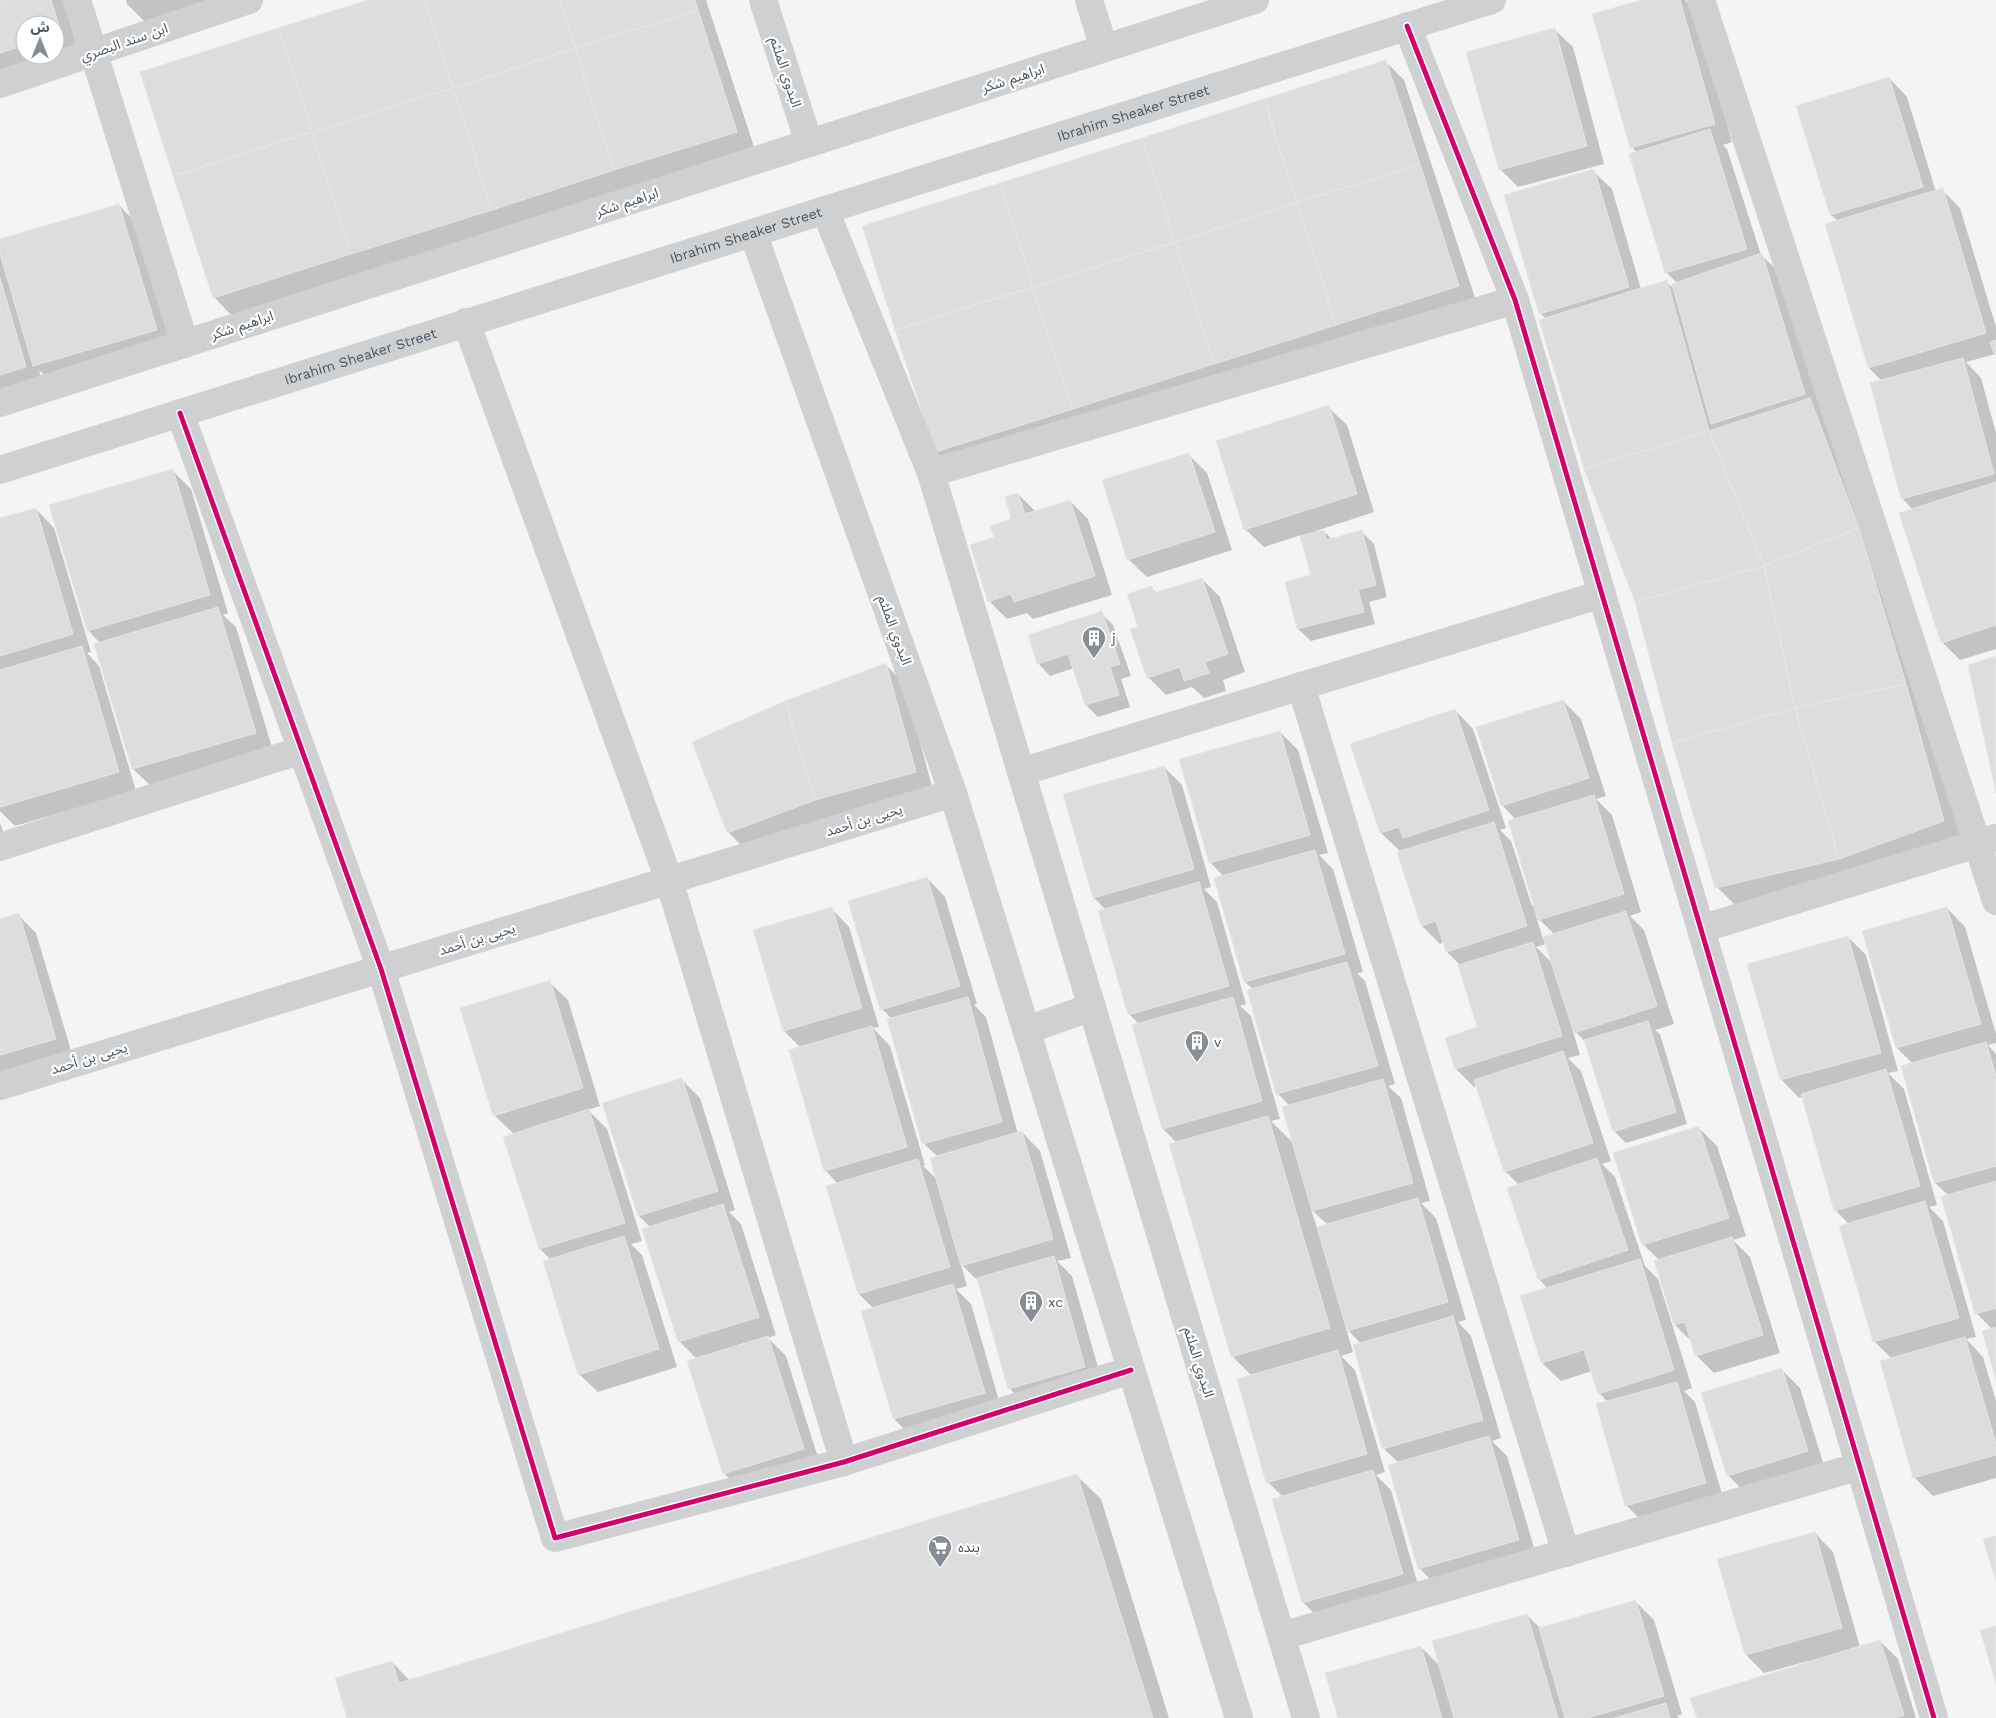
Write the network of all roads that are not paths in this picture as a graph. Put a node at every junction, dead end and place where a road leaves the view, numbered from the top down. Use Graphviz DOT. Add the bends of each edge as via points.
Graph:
graph roads {
  1 [pos="78,0"];
  2 [pos="249,0"];
  3 [pos="763,0"];
  4 [pos="1089,0"];
  5 [pos="1255,0"];
  6 [pos="1492,0"];
  7 [pos="1701,0"];
  8 [pos="1407,26"];
  9 [pos="1104,48"];
  10 [pos="94,52"];
  11 [pos="0,84"];
  12 [pos="809,143"];
  13 [pos="824,210"];
  14 [pos="753,233"];
  15 [pos="1515,300"];
  16 [pos="466,322"];
  17 [pos="185,344"];
  18 [pos="0,403"];
  19 [pos="180,413"];
  20 [pos="0,470"];
  21 [pos="931,473"];
  22 [pos="1602,594"];
  23 [pos="1301,686"];
  24 [pos="302,750"];
  25 [pos="1021,772"];
  26 [pos="953,793"];
  27 [pos="1987,841"];
  28 [pos="0,847"];
  29 [pos="669,880"];
  30 [pos="1996,901"];
  31 [pos="1701,929"];
  32 [pos="381,969"];
  33 [pos="1092,1006"];
  34 [pos="1027,1030"];
  35 [pos="0,1086"];
  36 [pos="1131,1370"];
  37 [pos="844,1462"];
  38 [pos="1860,1466"];
  39 [pos="1566,1552"];
  40 [pos="1282,1636"];
  41 [pos="1239,1718"];
  42 [pos="1306,1718"];
  43 [pos="1934,1718"];
  1 -- 10 [label="street"];
  2 -- 10 [label="street, ابن سند البصري"];
  3 -- 12 [label="street, البدوي الملثم"];
  4 -- 9 [label="street"];
  5 -- 9 [label="street, ابراهيم شكر"];
  6 -- 8 [label="street, Ibrahim Sheaker Street"];
  7 -- 27 [label="street"];
  8 -- 13 [label="street, Ibrahim Sheaker Street"];
  8 -- 15 [label="street"];
  9 -- 12 [label="street, ابراهيم شكر"];
  10 -- 11 [label="street, ابن سند البصري"];
  10 -- 17 [label="street"];
  12 -- 17 [label="street, ابراهيم شكر"];
  13 -- 14 [label="street, Ibrahim Sheaker Street"];
  13 -- 21 [label="street, البدوي الملثم"];
  14 -- 16 [label="street, Ibrahim Sheaker Street"];
  14 -- 26 [label="street, البدوي الملثم"];
  15 -- 21 [label="street"];
  15 -- 22 [label="street"];
  16 -- 19 [label="street, Ibrahim Sheaker Street"];
  16 -- 29 [label="street"];
  17 -- 18 [label="street, ابراهيم شكر"];
  19 -- 20 [label="street, Ibrahim Sheaker Street"];
  19 -- 24 [label="street"];
  21 -- 25 [label="street, البدوي الملثم"];
  22 -- 23 [label="street"];
  22 -- 31 [label="street"];
  23 -- 25 [label="street"];
  23 -- 39 [label="street"];
  24 -- 28 [label="street"];
  24 -- 32 [label="street"];
  25 -- 33 [label="street, البدوي الملثم"];
  26 -- 29 [label="street, يحيى بن أحمد"];
  26 -- 34 [label="street, البدوي الملثم"];
  27 -- 30 [label="street"];
  27 -- 31 [label="street"];
  29 -- 32 [label="street, يحيى بن أحمد"];
  29 -- 37 [label="street"];
  31 -- 38 [label="street"];
  32 -- 35 [label="street, يحيى بن أحمد"];
  32 -- 37 [label="street" via="555,1538"];
  33 -- 34 [label="street"];
  33 -- 40 [label="street, البدوي الملثم"];
  34 -- 36 [label="street, البدوي الملثم"];
  36 -- 37 [label="street"];
  36 -- 41 [label="street, البدوي الملثم"];
  38 -- 39 [label="street"];
  38 -- 43 [label="street"];
  39 -- 40 [label="street"];
  40 -- 42 [label="street, البدوي الملثم"];
}
